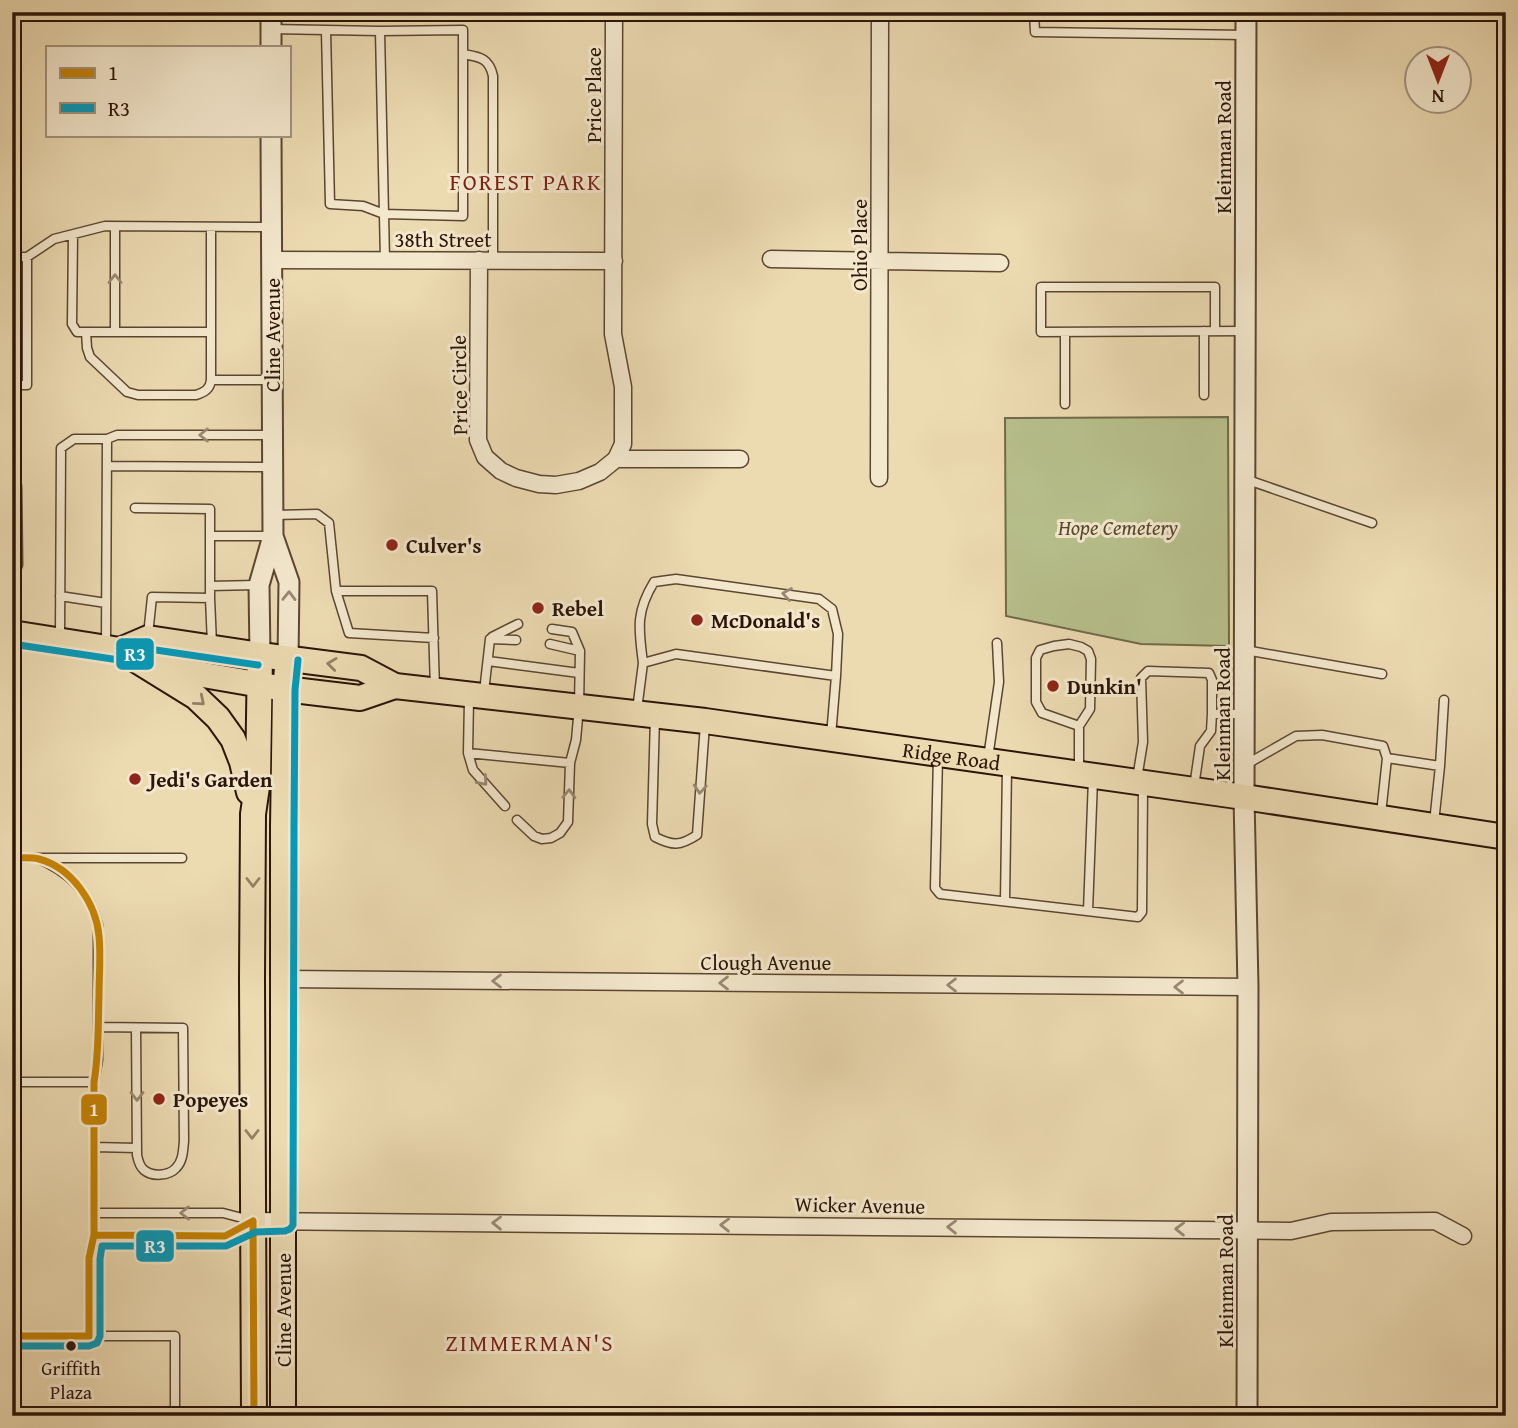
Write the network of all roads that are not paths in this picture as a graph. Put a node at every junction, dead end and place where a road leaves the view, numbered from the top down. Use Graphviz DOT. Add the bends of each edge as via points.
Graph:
graph roads {
  1 [pos="614,12"];
  2 [pos="880,12"];
  3 [pos="1034,12"];
  4 [pos="1247,12"];
  5 [pos="271,30"];
  6 [pos="326,31"];
  7 [pos="380,31"];
  8 [pos="1247,34"];
  9 [pos="463,54"];
  10 [pos="271,136"];
  11 [pos="384,214"];
  12 [pos="115,227"];
  13 [pos="211,227"];
  14 [pos="271,227"];
  15 [pos="72,235"];
  16 [pos="12,257"];
  17 [pos="27,257"];
  18 [pos="771,259"];
  19 [pos="271,260"];
  20 [pos="385,260"];
  21 [pos="486,260"];
  22 [pos="614,261"];
  23 [pos="879,261"];
  24 [pos="1000,262"];
  25 [pos="1204,331"];
  26 [pos="1214,331"];
  27 [pos="1245,331"];
  28 [pos="86,332"];
  29 [pos="115,332"];
  30 [pos="211,332"];
  31 [pos="1065,332"];
  32 [pos="211,380"];
  33 [pos="272,380"];
  34 [pos="12,385"];
  35 [pos="1204,395"];
  36 [pos="1065,404"];
  37 [pos="272,435"];
  38 [pos="107,439"];
  39 [pos="616,459"];
  40 [pos="740,459"];
  41 [pos="107,466"];
  42 [pos="272,467"];
  43 [pos="879,478"];
  44 [pos="1245,479"];
  45 [pos="15,486"];
  46 [pos="135,508"];
  47 [pos="273,515"];
  48 [pos="1372,523"];
  49 [pos="210,536"];
  50 [pos="273,536"];
  51 [pos="12,576"];
  52 [pos="259,585"];
  53 [pos="210,586"];
  54 [pos="336,591"];
  55 [pos="60,596"];
  56 [pos="211,598"];
  57 [pos="106,603"];
  58 [pos="518,624"];
  59 [pos="552,629"];
  60 [pos="12,633"];
  61 [pos="148,638"];
  62 [pos="433,638"];
  63 [pos="489,639"];
  64 [pos="60,640"];
  65 [pos="516,640"];
  66 [pos="997,643"];
  67 [pos="550,644"];
  68 [pos="212,648"];
  69 [pos="113,649"];
  70 [pos="1245,650"];
  71 [pos="580,651"];
  72 [pos="260,655"];
  73 [pos="288,659"];
  74 [pos="488,660"];
  75 [pos="643,663"];
  76 [pos="142,664"];
  77 [pos="579,673"];
  78 [pos="1382,674"];
  79 [pos="836,676"];
  80 [pos="259,685"];
  81 [pos="395,687"];
  82 [pos="285,689"];
  83 [pos="435,692"];
  84 [pos="476,696"];
  85 [pos="1444,699"];
  86 [pos="579,707"];
  87 [pos="646,714"];
  88 [pos="1212,714"];
  89 [pos="1244,714"];
  90 [pos="705,721"];
  91 [pos="1079,726"];
  92 [pos="831,739"];
  93 [pos="468,753"];
  94 [pos="939,754"];
  95 [pos="1387,758"];
  96 [pos="997,762"];
  97 [pos="570,763"];
  98 [pos="1244,765"];
  99 [pos="1440,766"];
  100 [pos="1086,775"];
  101 [pos="1140,783"];
  102 [pos="1194,790"];
  103 [pos="1244,797"];
  104 [pos="505,806"];
  105 [pos="253,814"];
  106 [pos="1380,818"];
  107 [pos="517,820"];
  108 [pos="1433,826"];
  109 [pos="1506,837"];
  110 [pos="12,858"];
  111 [pos="37,858"];
  112 [pos="182,858"];
  113 [pos="1005,901"];
  114 [pos="1088,911"];
  115 [pos="284,979"];
  116 [pos="1248,987"];
  117 [pos="98,1027"];
  118 [pos="136,1027"];
  119 [pos="12,1082"];
  120 [pos="94,1082"];
  121 [pos="94,1147"];
  122 [pos="137,1148"];
  123 [pos="94,1213"];
  124 [pos="253,1221"];
  125 [pos="283,1221"];
  126 [pos="1248,1230"];
  127 [pos="94,1235"];
  128 [pos="1463,1236"];
  129 [pos="12,1336"];
  130 [pos="89,1336"];
  131 [pos="175,1416"];
  132 [pos="254,1416"];
  133 [pos="283,1416"];
  134 [pos="1247,1416"];
  1 -- 22 [label="street, Price Place"];
  2 -- 23 [label="street, Ohio Place"];
  3 -- 8 [label="lane" via="1035,32"];
  4 -- 8 [label="street, Kleinman Road"];
  5 -- 6 [label="lane"];
  6 -- 7 [label="lane"];
  6 -- 11 [label="lane" via="330,204 363,206"];
  7 -- 9 [label="lane" via="463,30"];
  7 -- 11 [label="lane"];
  8 -- 27 [label="street, Kleinman Road"];
  9 -- 11 [label="lane" via="463,216"];
  9 -- 21 [label="lane" via="486,61 493,76"];
  10 -- 14 [label="street, Cline Avenue"];
  11 -- 20 [label="lane"];
  12 -- 13 [label="lane"];
  12 -- 15 [label="lane"];
  29 -- 12 [label="lane, one-way"];
  13 -- 14 [label="lane"];
  13 -- 30 [label="lane"];
  14 -- 19 [label="street, Cline Avenue"];
  15 -- 17 [label="lane" via="54,239"];
  15 -- 28 [label="lane" via="72,324 77,332"];
  16 -- 17 [label="lane"];
  17 -- 34 [label="lane" via="27,385"];
  18 -- 23 [label="street"];
  19 -- 20 [label="street, 38th Street"];
  19 -- 33 [label="street, Cline Avenue"];
  20 -- 21 [label="street, 38th Street"];
  21 -- 22 [label="street, 38th Street"];
  21 -- 39 [label="street, Price Circle" via="478,440 485,457 516,478 556,485 600,472"];
  22 -- 39 [label="street" via="613,334 624,387 623,444"];
  23 -- 24 [label="street"];
  23 -- 43 [label="street, Ohio Place"];
  25 -- 26 [label="lane"];
  25 -- 31 [label="lane"];
  25 -- 35 [label="lane"];
  26 -- 27 [label="lane"];
  26 -- 31 [label="lane" via="1214,287 1041,287 1041,332"];
  27 -- 44 [label="street, Kleinman Road"];
  28 -- 29 [label="lane"];
  28 -- 32 [label="lane" via="90,357 127,392 196,395 210,387"];
  29 -- 30 [label="lane"];
  30 -- 32 [label="lane"];
  31 -- 36 [label="lane"];
  32 -- 33 [label="lane"];
  33 -- 37 [label="street, Cline Avenue"];
  37 -- 38 [label="lane, one-way" via="117,435"];
  37 -- 42 [label="street, Cline Avenue"];
  38 -- 41 [label="lane"];
  38 -- 55 [label="lane" via="74,439 61,448"];
  39 -- 40 [label="street"];
  41 -- 42 [label="lane"];
  41 -- 57 [label="lane"];
  42 -- 47 [label="street, Cline Avenue"];
  44 -- 48 [label="lane"];
  44 -- 70 [label="street, Kleinman Road"];
  45 -- 51 [label="lane" via="18,565"];
  46 -- 49 [label="lane" via="211,509"];
  47 -- 50 [label="street, Cline Avenue"];
  47 -- 54 [label="lane" via="317,513 329,523"];
  49 -- 50 [label="lane"];
  49 -- 53 [label="lane"];
  50 -- 52 [label="street, Cline Avenue"];
  73 -- 50 [label="street, Cline Avenue, one-way" via="289,582"];
  52 -- 53 [label="lane"];
  52 -- 72 [label="street, Cline Avenue"];
  53 -- 56 [label="lane"];
  54 -- 62 [label="lane" via="349,633"];
  54 -- 62 [label="lane" via="432,591"];
  55 -- 57 [label="lane"];
  55 -- 64 [label="lane"];
  56 -- 61 [label="lane" via="152,597"];
  56 -- 68 [label="lane"];
  57 -- 69 [label="lane"];
  58 -- 63 [label="lane"];
  59 -- 71 [label="lane" via="572,632"];
  60 -- 64 [label="main road"];
  61 -- 68 [label="main road, Ridge Road"];
  61 -- 69 [label="main road"];
  62 -- 83 [label="lane"];
  63 -- 65 [label="lane"];
  63 -- 74 [label="lane"];
  64 -- 69 [label="main road"];
  66 -- 96 [label="lane"];
  67 -- 71 [label="lane"];
  68 -- 72 [label="main road, Ridge Road"];
  69 -- 76 [label="main road"];
  70 -- 78 [label="lane"];
  70 -- 89 [label="street, Kleinman Road"];
  71 -- 77 [label="lane"];
  72 -- 73 [label="main road, Ridge Road"];
  72 -- 80 [label="main road, Cline Avenue"];
  81 -- 73 [label="main road, Ridge Road, one-way" via="361,668"];
  73 -- 82 [label="main road, Cline Avenue"];
  74 -- 77 [label="lane"];
  74 -- 84 [label="lane"];
  75 -- 79 [label="lane" via="676,654"];
  79 -- 75 [label="lane, one-way" via="838,634 832,610 819,599 676,579 654,582 643,599 639,628"];
  75 -- 87 [label="lane"];
  76 -- 80 [label="main road, Ridge Road"];
  76 -- 105 [label="main road, one-way" via="196,697 218,718 242,762"];
  77 -- 86 [label="lane"];
  79 -- 92 [label="lane"];
  80 -- 82 [label="main road, Ridge Road"];
  80 -- 105 [label="main road, Cline Avenue"];
  81 -- 82 [label="main road, Ridge Road" via="360,698"];
  81 -- 83 [label="main road, Ridge Road"];
  82 -- 115 [label="main road, Cline Avenue"];
  83 -- 84 [label="main road, Ridge Road"];
  84 -- 86 [label="main road, Ridge Road"];
  84 -- 93 [label="lane"];
  85 -- 99 [label="lane"];
  86 -- 87 [label="main road, Ridge Road"];
  86 -- 97 [label="lane"];
  87 -- 90 [label="main road, Ridge Road"];
  90 -- 87 [label="lane, one-way" via="697,835 683,844 668,844 655,837 652,824"];
  88 -- 89 [label="lane"];
  88 -- 101 [label="lane" via="1209,673 1148,671 1141,678"];
  88 -- 102 [label="lane" via="1211,731 1200,746"];
  89 -- 98 [label="street, Kleinman Road"];
  90 -- 92 [label="main road, Ridge Road"];
  91 -- 91 [label="lane" via="1090,709 1088,651 1069,644 1041,650 1036,658 1036,702 1042,713"];
  91 -- 100 [label="lane"];
  92 -- 94 [label="main road, Ridge Road"];
  93 -- 97 [label="lane"];
  93 -- 104 [label="lane, one-way" via="473,770"];
  94 -- 96 [label="main road, Ridge Road"];
  94 -- 113 [label="lane" via="936,888 940,894"];
  95 -- 98 [label="lane" via="1383,746 1322,734 1296,736"];
  95 -- 99 [label="lane"];
  95 -- 106 [label="lane"];
  96 -- 100 [label="main road, Ridge Road"];
  96 -- 113 [label="lane"];
  107 -- 97 [label="lane, one-way" via="542,839 560,833 568,822"];
  98 -- 103 [label="street, Kleinman Road"];
  99 -- 108 [label="lane"];
  100 -- 101 [label="main road, Ridge Road"];
  100 -- 114 [label="lane"];
  101 -- 102 [label="main road, Ridge Road"];
  101 -- 114 [label="lane" via="1142,912 1138,917"];
  102 -- 103 [label="main road, Ridge Road"];
  103 -- 106 [label="main road, Ridge Road"];
  103 -- 116 [label="street, Kleinman Road"];
  105 -- 124 [label="main road, Cline Avenue, one-way"];
  106 -- 108 [label="main road, Ridge Road"];
  108 -- 109 [label="main road, Ridge Road"];
  110 -- 111 [label="lane"];
  111 -- 112 [label="lane"];
  111 -- 117 [label="lane" via="73,880 95,914"];
  113 -- 114 [label="lane"];
  116 -- 115 [label="street, Clough Avenue, one-way"];
  115 -- 125 [label="main road, Cline Avenue"];
  116 -- 126 [label="street, Kleinman Road"];
  117 -- 118 [label="lane"];
  117 -- 120 [label="lane"];
  118 -- 122 [label="lane, one-way"];
  118 -- 122 [label="lane" via="183,1027 184,1141 181,1160 171,1172 144,1170"];
  119 -- 120 [label="lane"];
  120 -- 121 [label="lane"];
  121 -- 122 [label="lane"];
  121 -- 123 [label="lane"];
  124 -- 123 [label="lane, one-way" via="223,1213"];
  123 -- 127 [label="lane"];
  124 -- 125 [label="street, Wicker Avenue"];
  124 -- 127 [label="lane" via="225,1236"];
  124 -- 132 [label="main road, Cline Avenue"];
  126 -- 125 [label="street, Wicker Avenue, one-way"];
  125 -- 133 [label="main road, Cline Avenue"];
  126 -- 128 [label="street, Wicker Avenue" via="1292,1231 1331,1222 1435,1221"];
  126 -- 134 [label="street, Kleinman Road"];
  127 -- 130 [label="lane" via="89,1258"];
  129 -- 130 [label="lane"];
  130 -- 131 [label="lane" via="175,1336"];
}
